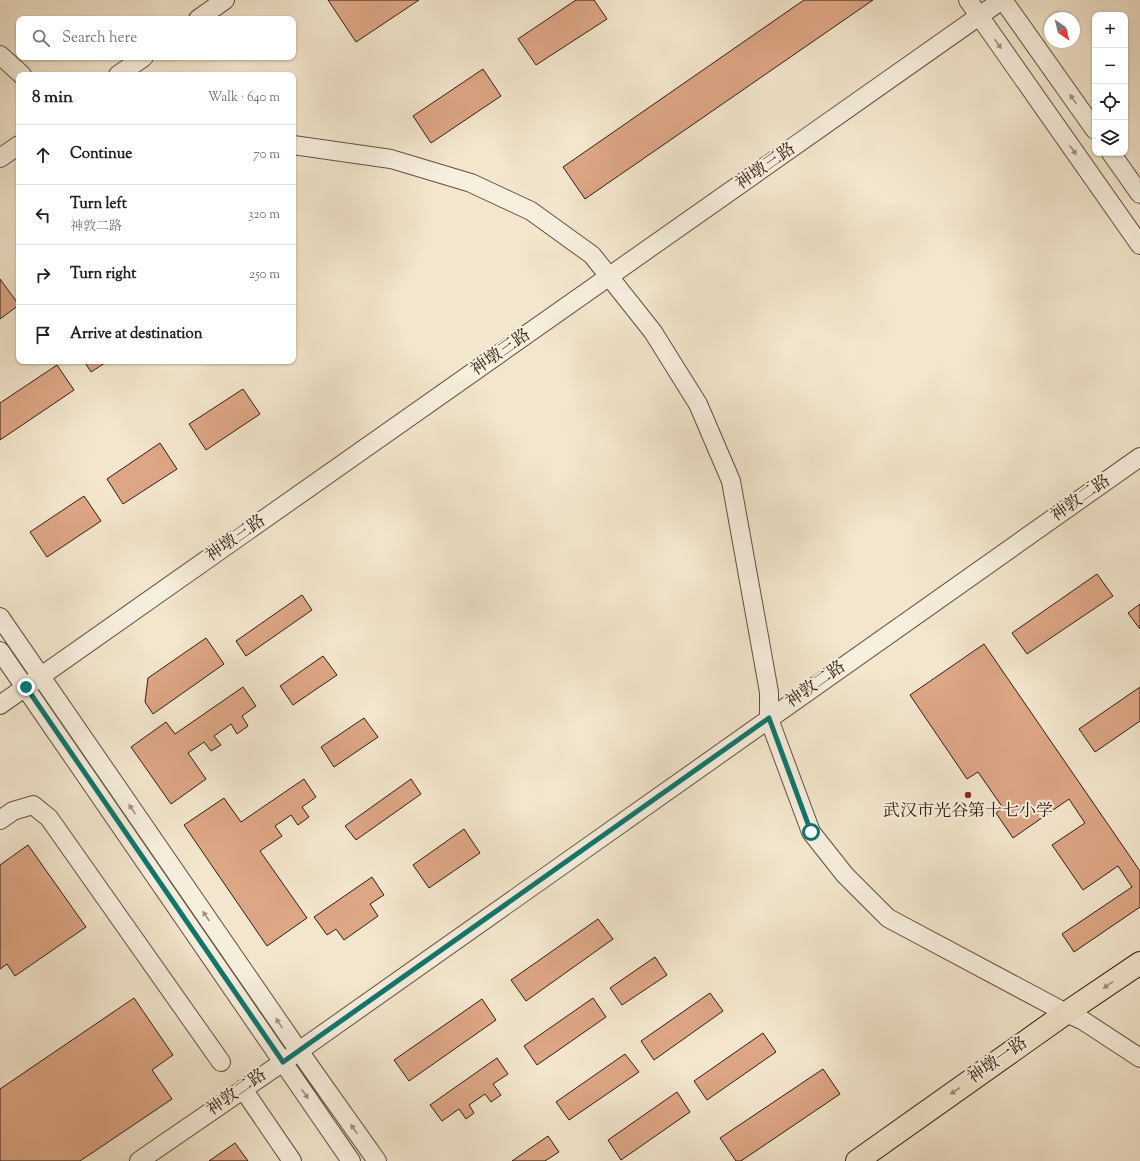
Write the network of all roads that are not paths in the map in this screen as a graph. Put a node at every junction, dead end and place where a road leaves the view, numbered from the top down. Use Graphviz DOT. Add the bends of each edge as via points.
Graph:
graph roads {
  1 [pos="225,0"];
  2 [pos="968,0"];
  3 [pos="1003,0"];
  4 [pos="202,16"];
  5 [pos="979,17"];
  6 [pos="0,55"];
  7 [pos="140,60"];
  8 [pos="19,72"];
  9 [pos="122,72"];
  10 [pos="1092,126"];
  11 [pos="296,145"];
  12 [pos="16,147"];
  13 [pos="1113,156"];
  14 [pos="0,158"];
  15 [pos="1140,194"];
  16 [pos="1140,245"];
  17 [pos="609,277"];
  18 [pos="1140,457"];
  19 [pos="0,617"];
  20 [pos="0,651"];
  21 [pos="41,676"];
  22 [pos="26,687"];
  23 [pos="0,705"];
  24 [pos="769,718"];
  25 [pos="0,820"];
  26 [pos="1140,963"];
  27 [pos="1140,981"];
  28 [pos="1074,1017"];
  29 [pos="298,1051"];
  30 [pos="1140,1058"];
  31 [pos="221,1062"];
  32 [pos="283,1062"];
  33 [pos="243,1089"];
  34 [pos="139,1161"];
  35 [pos="292,1161"];
  36 [pos="351,1161"];
  37 [pos="377,1161"];
  38 [pos="856,1161"];
  39 [pos="882,1161"];
  1 -- 4 [label="street"];
  2 -- 5 [label="street"];
  3 -- 5 [label="street, 神墩三路"];
  10 -- 3 [label="street, one-way"];
  5 -- 16 [label="street, one-way"];
  5 -- 17 [label="street, 神墩三路"];
  6 -- 8 [label="street"];
  7 -- 9 [label="street"];
  11 -- 17 [label="street" via="391,160 471,183 531,210 592,255"];
  12 -- 14 [label="street"];
  13 -- 15 [label="street"];
  17 -- 21 [label="street, 神墩三路"];
  17 -- 24 [label="street" via="653,332 698,404 731,481 769,692"];
  18 -- 24 [label="street, 神敦二路"];
  19 -- 21 [label="street"];
  20 -- 22 [label="street"];
  21 -- 22 [label="street, 神墩三路"];
  29 -- 21 [label="street, one-way"];
  22 -- 23 [label="street, 神墩三路"];
  22 -- 32 [label="street"];
  24 -- 28 [label="street" via="811,832 845,875 888,918"];
  24 -- 29 [label="street, 神敦二路"];
  25 -- 31 [label="street" via="13,811 33,806 49,818"];
  26 -- 28 [label="main road, 神墩一路, one-way"];
  27 -- 28 [label="main road, 神墩一路"];
  28 -- 30 [label="street"];
  28 -- 38 [label="main road, 神墩一路, one-way"];
  28 -- 39 [label="main road, 神墩一路"];
  29 -- 32 [label="street, 神敦二路"];
  37 -- 29 [label="street, one-way"];
  32 -- 33 [label="street, 神敦二路"];
  32 -- 36 [label="street, one-way"];
  33 -- 34 [label="street, 神敦二路"];
  33 -- 35 [label="street"];
}
